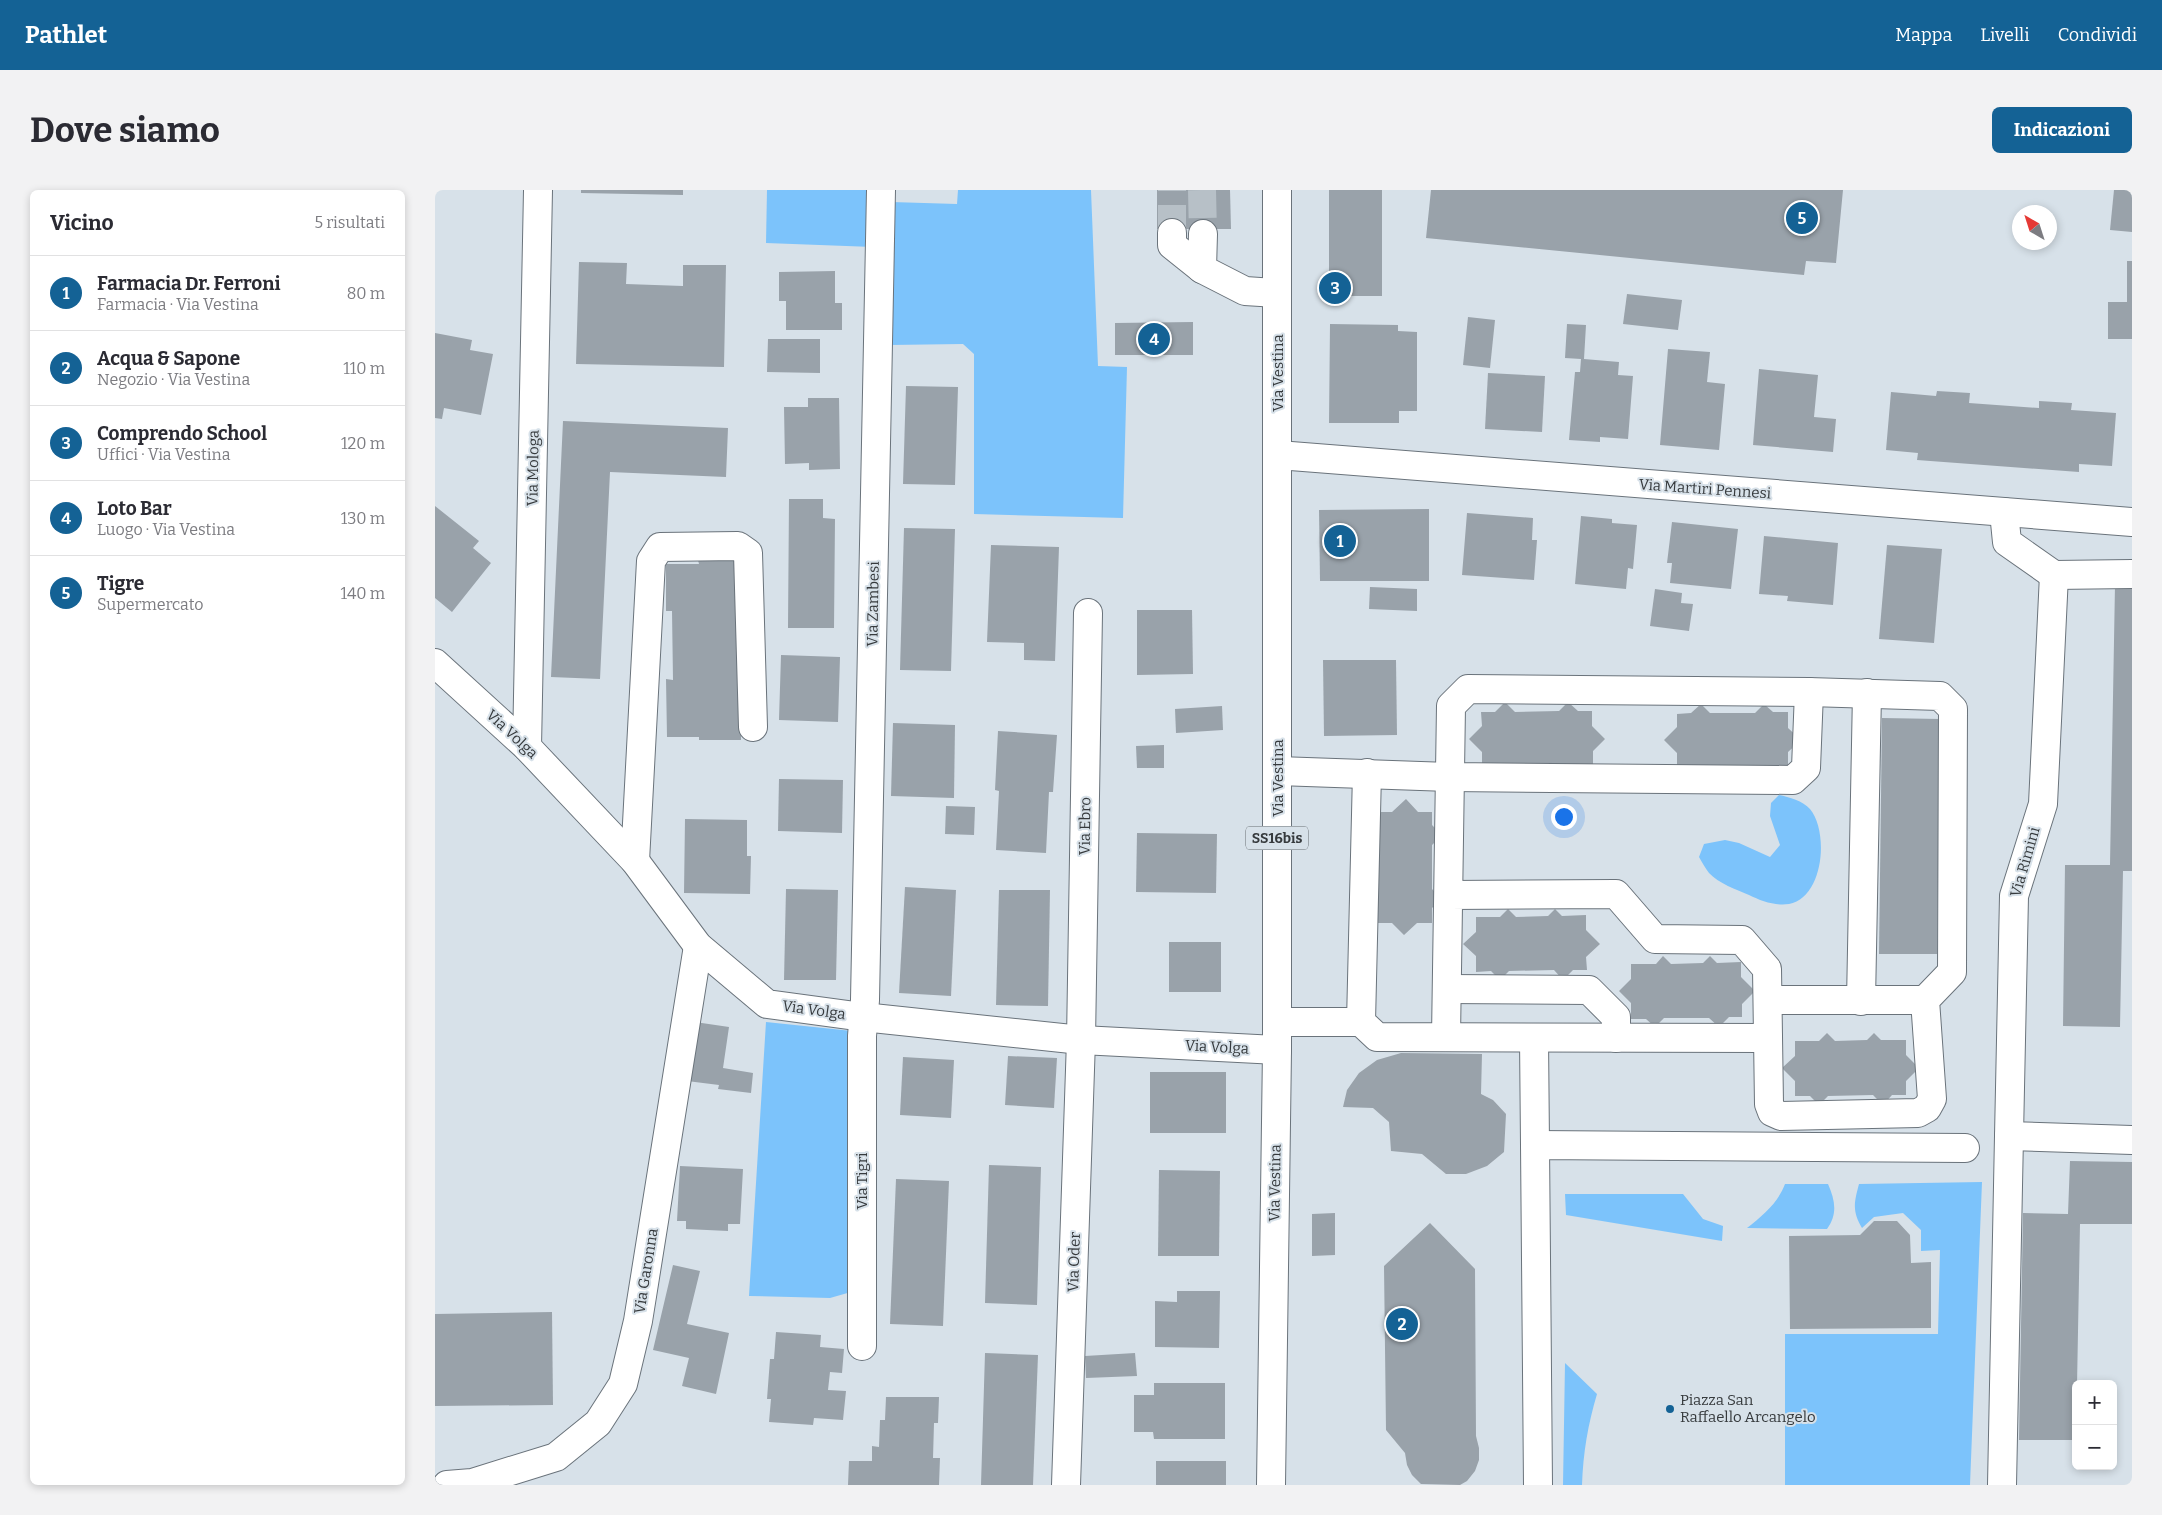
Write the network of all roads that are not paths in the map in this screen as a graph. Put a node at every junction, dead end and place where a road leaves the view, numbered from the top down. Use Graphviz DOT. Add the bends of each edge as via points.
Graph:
graph roads {
  1 [pos="538,190"];
  2 [pos="881,190"];
  3 [pos="1277,190"];
  4 [pos="1172,233"];
  5 [pos="1203,234"];
  6 [pos="1202,269"];
  7 [pos="1277,293"];
  8 [pos="1278,455"];
  9 [pos="2004,512"];
  10 [pos="2132,522"];
  11 [pos="2132,574"];
  12 [pos="2054,575"];
  13 [pos="1088,613"];
  14 [pos="435,663"];
  15 [pos="1809,692"];
  16 [pos="1867,693"];
  17 [pos="753,728"];
  18 [pos="527,747"];
  19 [pos="1278,771"];
  20 [pos="1367,773"];
  21 [pos="1449,777"];
  22 [pos="635,861"];
  23 [pos="1449,895"];
  24 [pos="698,946"];
  25 [pos="1447,989"];
  26 [pos="1768,1000"];
  27 [pos="1925,1000"];
  28 [pos="1861,1001"];
  29 [pos="863,1017"];
  30 [pos="1277,1022"];
  31 [pos="1361,1022"];
  32 [pos="1446,1037"];
  33 [pos="1533,1038"];
  34 [pos="1616,1038"];
  35 [pos="1768,1038"];
  36 [pos="1081,1040"];
  37 [pos="1277,1050"];
  38 [pos="2009,1136"];
  39 [pos="2132,1140"];
  40 [pos="1535,1144"];
  41 [pos="1965,1148"];
  42 [pos="863,1346"];
  43 [pos="447,1485"];
  44 [pos="1066,1485"];
  45 [pos="1271,1485"];
  46 [pos="1538,1485"];
  47 [pos="2002,1485"];
  1 -- 18 [label="street, Via Mologa"];
  2 -- 29 [label="street, Via Zambesi"];
  3 -- 7 [label="street, Via Vestina / SS16bis"];
  4 -- 6 [label="street" via="1172,245"];
  5 -- 6 [label="street"];
  6 -- 7 [label="street" via="1245,291"];
  7 -- 8 [label="street, Via Vestina / SS16bis"];
  8 -- 9 [label="street, Via Martiri Pennesi"];
  8 -- 19 [label="street, Via Vestina / SS16bis"];
  9 -- 10 [label="street, Via Martiri Pennesi"];
  9 -- 12 [label="street" via="2007,542"];
  11 -- 12 [label="street"];
  12 -- 38 [label="street, Via Rimini" via="2043,804 2014,896"];
  13 -- 36 [label="street, Via Ebro"];
  14 -- 18 [label="street, Via Volga"];
  15 -- 16 [label="street"];
  15 -- 21 [label="street" via="1468,689 1451,706"];
  15 -- 21 [label="street" via="1807,768 1793,780"];
  16 -- 27 [label="street" via="1940,696 1953,709 1951,972"];
  16 -- 28 [label="street"];
  17 -- 22 [label="street" via="748,552 738,546 660,547 651,561"];
  18 -- 22 [label="street, Via Volga"];
  19 -- 20 [label="street"];
  19 -- 30 [label="street, Via Vestina / SS16bis"];
  20 -- 21 [label="street"];
  20 -- 31 [label="street"];
  21 -- 23 [label="street"];
  22 -- 24 [label="street, Via Volga"];
  23 -- 25 [label="street"];
  23 -- 26 [label="street" via="1616,894 1655,939 1742,940 1767,969"];
  24 -- 29 [label="street, Via Volga" via="767,1004"];
  24 -- 43 [label="street, Via Garonna" via="638,1321 623,1384 598,1423 556,1457 472,1483"];
  25 -- 32 [label="street"];
  25 -- 34 [label="street" via="1589,990 1616,1017"];
  26 -- 28 [label="street"];
  26 -- 35 [label="street"];
  27 -- 28 [label="street"];
  27 -- 35 [label="street" via="1932,1099 1927,1108 1918,1113 1776,1115 1769,1104"];
  29 -- 36 [label="street, Via Volga"];
  29 -- 42 [label="street, Via Tigri"];
  30 -- 31 [label="street"];
  30 -- 37 [label="street, Via Vestina / SS16bis"];
  31 -- 32 [label="street" via="1377,1037"];
  32 -- 33 [label="street"];
  33 -- 34 [label="street"];
  33 -- 40 [label="street"];
  34 -- 35 [label="street"];
  36 -- 37 [label="street, Via Volga"];
  36 -- 44 [label="street, Via Oder"];
  37 -- 45 [label="street, Via Vestina / SS16bis"];
  38 -- 39 [label="street"];
  38 -- 47 [label="street, Via Rimini"];
  40 -- 41 [label="street"];
  40 -- 46 [label="street"];
}
